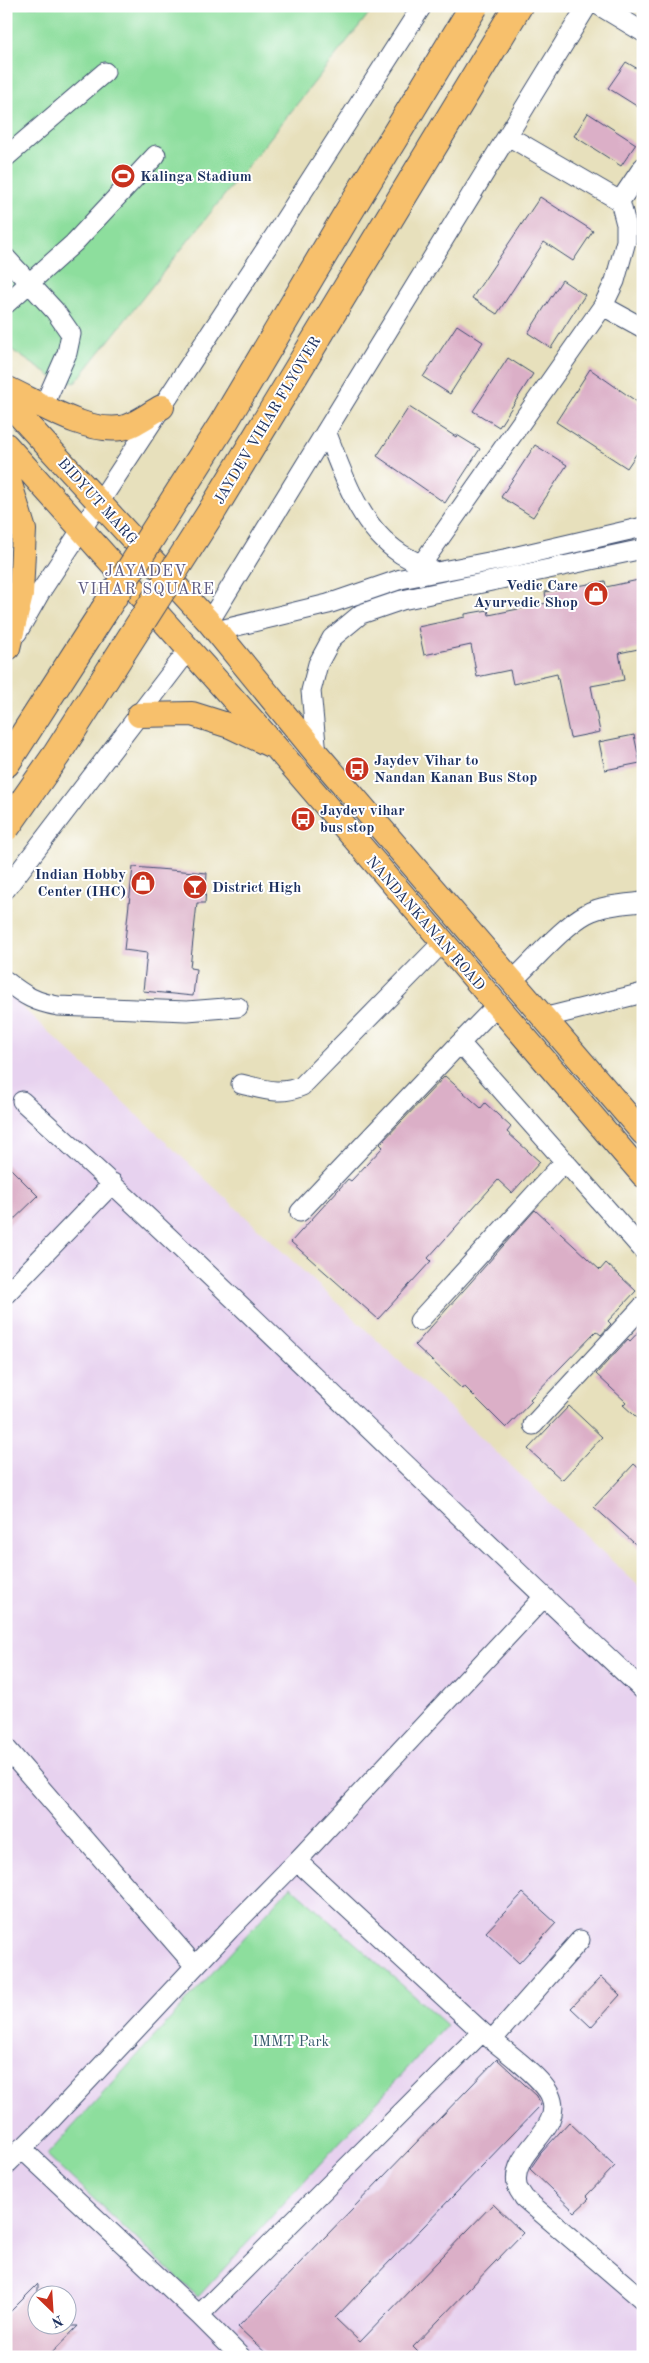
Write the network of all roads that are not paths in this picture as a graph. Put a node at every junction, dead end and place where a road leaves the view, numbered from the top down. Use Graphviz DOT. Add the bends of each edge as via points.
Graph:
graph roads {
  1 [pos="422,6"];
  2 [pos="474,6"];
  3 [pos="518,6"];
  4 [pos="587,6"];
  5 [pos="600,6"];
  6 [pos="643,32"];
  7 [pos="105,72"];
  8 [pos="508,136"];
  9 [pos="156,155"];
  10 [pos="6,157"];
  11 [pos="643,167"];
  12 [pos="620,201"];
  13 [pos="6,258"];
  14 [pos="30,284"];
  15 [pos="6,304"];
  16 [pos="603,306"];
  17 [pos="643,328"];
  18 [pos="6,388"];
  19 [pos="6,401"];
  20 [pos="44,405"];
  21 [pos="162,407"];
  22 [pos="326,431"];
  23 [pos="6,445"];
  24 [pos="6,472"];
  25 [pos="100,502"];
  26 [pos="643,527"];
  27 [pos="82,528"];
  28 [pos="643,549"];
  29 [pos="428,569"];
  30 [pos="213,627"];
  31 [pos="190,648"];
  32 [pos="7,650"];
  33 [pos="139,715"];
  34 [pos="276,748"];
  35 [pos="317,754"];
  36 [pos="6,763"];
  37 [pos="6,827"];
  38 [pos="6,889"];
  39 [pos="643,902"];
  40 [pos="442,943"];
  41 [pos="6,981"];
  42 [pos="512,981"];
  43 [pos="643,994"];
  44 [pos="496,1006"];
  45 [pos="238,1007"];
  46 [pos="543,1018"];
  47 [pos="460,1043"];
  48 [pos="241,1084"];
  49 [pos="22,1101"];
  50 [pos="643,1133"];
  51 [pos="565,1161"];
  52 [pos="643,1175"];
  53 [pos="113,1183"];
  54 [pos="300,1212"];
  55 [pos="643,1250"];
  56 [pos="6,1294"];
  57 [pos="643,1306"];
  58 [pos="419,1321"];
  59 [pos="532,1425"];
  60 [pos="543,1598"];
  61 [pos="643,1690"];
  62 [pos="6,1748"];
  63 [pos="297,1861"];
  64 [pos="580,1940"];
  65 [pos="195,1966"];
  66 [pos="487,2036"];
  67 [pos="21,2148"];
  68 [pos="6,2164"];
  69 [pos="643,2300"];
  70 [pos="199,2315"];
  71 [pos="241,2357"];
  1 -- 21 [label="street"];
  2 -- 36 [label="highway, bridge" via="224,422"];
  3 -- 37 [label="highway, JAYDEV VIHAR FLYOVER, bridge" via="212,511 57,754"];
  4 -- 8 [label="street"];
  5 -- 6 [label="street"];
  7 -- 10 [label="street"];
  8 -- 12 [label="street"];
  8 -- 22 [label="street"];
  9 -- 14 [label="street" via="74,243"];
  11 -- 12 [label="street"];
  12 -- 16 [label="street" via="626,224 626,241"];
  13 -- 14 [label="street"];
  14 -- 15 [label="street"];
  14 -- 20 [label="street" via="71,334 67,353"];
  16 -- 17 [label="street"];
  16 -- 29 [label="street"];
  18 -- 20 [label="main road"];
  19 -- 25 [label="main road, BIDYUT MARG"];
  20 -- 21 [label="main road" via="78,422 107,428 123,428"];
  21 -- 25 [label="street"];
  22 -- 29 [label="street" via="365,520 400,554"];
  22 -- 30 [label="street"];
  23 -- 27 [label="main road, BIDYUT MARG"];
  24 -- 32 [label="main road" via="24,530 21,595"];
  25 -- 27 [label="street"];
  25 -- 30 [label="main road, BIDYUT MARG"];
  26 -- 29 [label="street"];
  27 -- 31 [label="main road, BIDYUT MARG"];
  27 -- 32 [label="street"];
  28 -- 35 [label="street" via="402,600 361,614 332,638 318,664 312,691"];
  29 -- 30 [label="street" via="290,615"];
  30 -- 35 [label="main road, NANDANKANAN ROAD"];
  31 -- 33 [label="street"];
  31 -- 34 [label="main road, NANDANKANAN ROAD"];
  33 -- 34 [label="main road" via="192,714 230,726"];
  33 -- 38 [label="street"];
  34 -- 40 [label="main road, NANDANKANAN ROAD"];
  35 -- 42 [label="main road, NANDANKANAN ROAD"];
  39 -- 42 [label="street" via="587,913"];
  40 -- 44 [label="main road, NANDANKANAN ROAD"];
  40 -- 48 [label="street" via="302,1086 286,1092 273,1092"];
  41 -- 45 [label="street" via="39,1003 58,1006 187,1011"];
  42 -- 46 [label="main road, NANDANKANAN ROAD"];
  43 -- 46 [label="street"];
  44 -- 47 [label="street"];
  44 -- 52 [label="main road, NANDANKANAN ROAD"];
  46 -- 50 [label="main road, NANDANKANAN ROAD"];
  47 -- 51 [label="street"];
  47 -- 54 [label="street"];
  49 -- 53 [label="street"];
  51 -- 55 [label="street"];
  51 -- 58 [label="street"];
  53 -- 56 [label="street"];
  53 -- 60 [label="street"];
  57 -- 59 [label="street"];
  60 -- 61 [label="street"];
  60 -- 63 [label="street"];
  62 -- 65 [label="street"];
  63 -- 65 [label="street"];
  63 -- 66 [label="street"];
  64 -- 66 [label="street"];
  65 -- 67 [label="street"];
  66 -- 69 [label="street" via="538,2079 550,2094 554,2108 548,2123 522,2158 516,2185 524,2198"];
  66 -- 70 [label="street"];
  67 -- 68 [label="street"];
  67 -- 70 [label="street"];
  70 -- 71 [label="street"];
}
